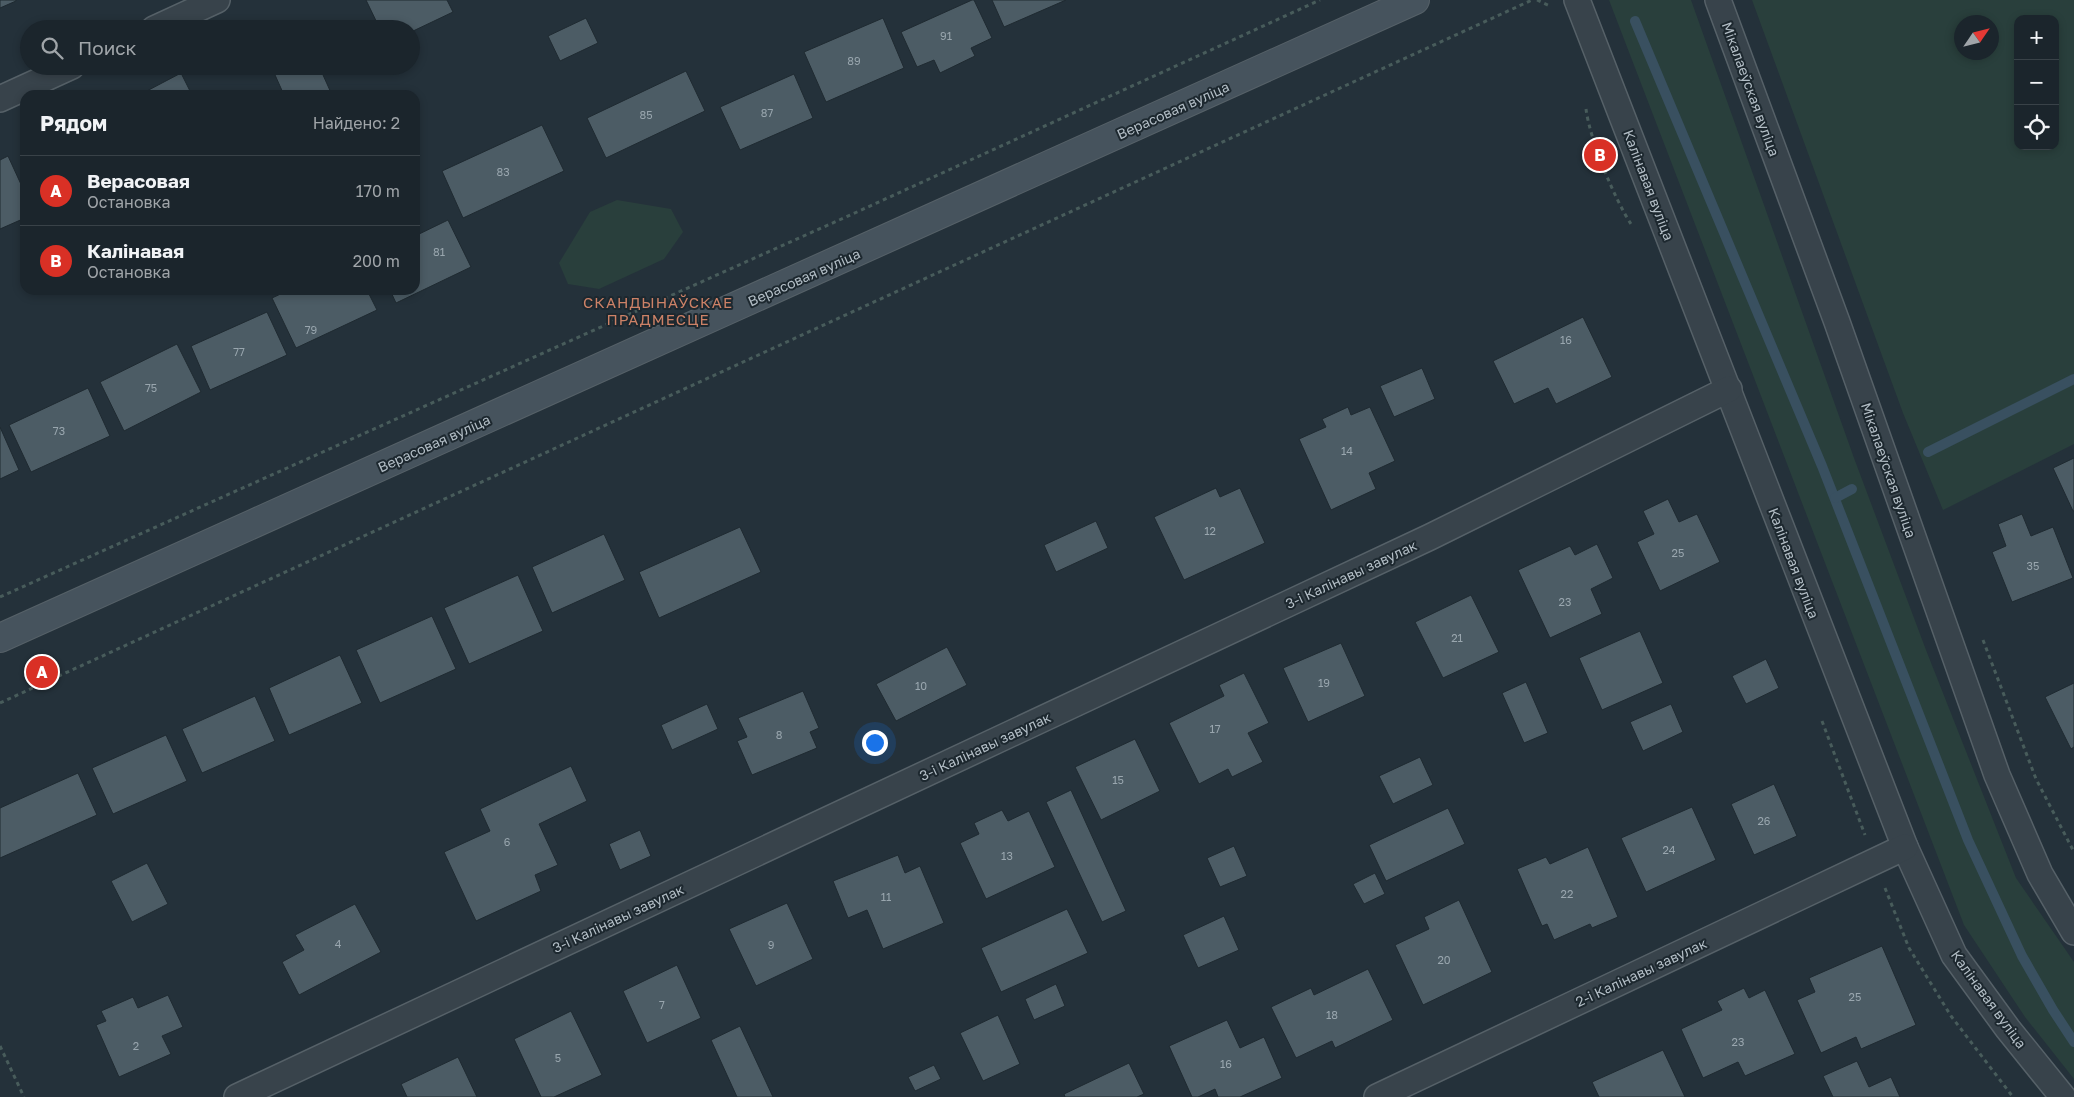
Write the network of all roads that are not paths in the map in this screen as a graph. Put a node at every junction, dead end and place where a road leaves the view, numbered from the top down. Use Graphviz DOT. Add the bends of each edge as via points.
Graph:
graph roads {
  1 [pos="216,0"];
  2 [pos="1415,0"];
  3 [pos="1578,0"];
  4 [pos="1718,0"];
  5 [pos="173,20"];
  6 [pos="52,75"];
  7 [pos="0,99"];
  8 [pos="1729,389"];
  9 [pos="0,638"];
  10 [pos="1905,847"];
  11 [pos="2074,932"];
  12 [pos="237,1097"];
  13 [pos="1377,1097"];
  14 [pos="2064,1097"];
  1 -- 5 [label="street"];
  2 -- 9 [label="street, Верасовая вуліца"];
  3 -- 8 [label="street, Калінавая вуліца"];
  4 -- 11 [label="street, Мікалаеўская вуліца" via="1837,322 1997,775 2040,874"];
  6 -- 7 [label="street"];
  8 -- 10 [label="street, Калінавая вуліца"];
  8 -- 12 [label="street, 3-і Калінавы завулак" via="1430,537"];
  10 -- 13 [label="street, 2-і Калінавы завулак"];
  10 -- 14 [label="street, Калінавая вуліца" via="1954,955 2008,1029"];
}
